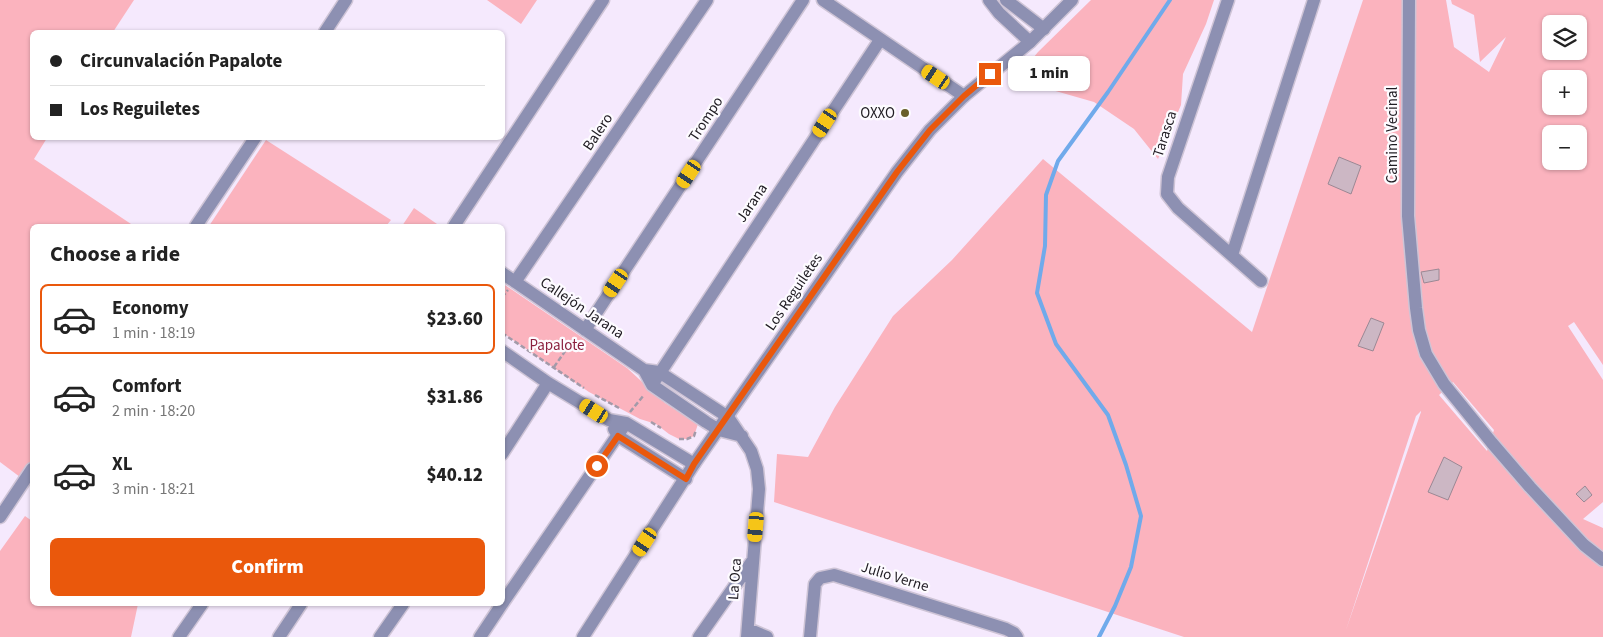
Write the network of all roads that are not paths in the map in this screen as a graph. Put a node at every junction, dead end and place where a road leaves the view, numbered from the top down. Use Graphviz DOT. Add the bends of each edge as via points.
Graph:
graph roads {
  1 [pos="346,0"];
  2 [pos="603,0"];
  3 [pos="707,0"];
  4 [pos="803,0"];
  5 [pos="823,0"];
  6 [pos="989,0"];
  7 [pos="1007,0"];
  8 [pos="1072,0"];
  9 [pos="1228,0"];
  10 [pos="1314,0"];
  11 [pos="1410,0"];
  12 [pos="999,13"];
  13 [pos="1044,29"];
  14 [pos="326,30"];
  15 [pos="880,40"];
  16 [pos="1030,42"];
  17 [pos="964,96"];
  18 [pos="254,140"];
  19 [pos="197,224"];
  20 [pos="455,224"];
  21 [pos="1232,255"];
  22 [pos="1261,281"];
  23 [pos="509,285"];
  24 [pos="585,330"];
  25 [pos="505,353"];
  26 [pos="644,370"];
  27 [pos="659,372"];
  28 [pos="548,383"];
  29 [pos="652,384"];
  30 [pos="728,417"];
  31 [pos="630,418"];
  32 [pos="609,420"];
  33 [pos="719,430"];
  34 [pos="618,436"];
  35 [pos="742,436"];
  36 [pos="505,449"];
  37 [pos="694,464"];
  38 [pos="30,472"];
  39 [pos="686,479"];
  40 [pos="0,517"];
  41 [pos="753,560"];
  42 [pos="1603,560"];
  43 [pos="505,600"];
  44 [pos="201,606"];
  45 [pos="301,606"];
  46 [pos="402,606"];
  47 [pos="501,606"];
  48 [pos="748,633"];
  49 [pos="179,637"];
  50 [pos="279,637"];
  51 [pos="380,637"];
  52 [pos="480,637"];
  53 [pos="584,637"];
  54 [pos="699,637"];
  55 [pos="767,637"];
  56 [pos="810,637"];
  57 [pos="1017,637"];
  1 -- 14 [label="street"];
  2 -- 20 [label="street"];
  3 -- 23 [label="street, Balero"];
  4 -- 24 [label="street, Trompo"];
  5 -- 15 [label="street"];
  6 -- 12 [label="street"];
  7 -- 12 [label="street"];
  7 -- 13 [label="street"];
  8 -- 13 [label="street, Los Reguiletes"];
  9 -- 21 [label="street, Tarasca" via="1168,177 1167,194 1178,208"];
  10 -- 21 [label="street"];
  11 -- 42 [label="street, Camino Vecinal" via="1408,216 1419,330 1426,354 1444,384 1530,488"];
  12 -- 16 [label="street"];
  13 -- 16 [label="street, Los Reguiletes"];
  15 -- 17 [label="street"];
  15 -- 27 [label="street, Jarana"];
  16 -- 17 [label="street, Los Reguiletes"];
  17 -- 30 [label="street, Los Reguiletes" via="930,130 897,172"];
  18 -- 19 [label="street"];
  21 -- 22 [label="street, Tarasca"];
  23 -- 24 [label="street, Callejón Jarana"];
  24 -- 26 [label="street, Callejón Jarana"];
  25 -- 28 [label="street"];
  26 -- 27 [label="street, Callejón Jarana"];
  26 -- 29 [label="street, Callejón Jarana"];
  27 -- 29 [label="street, Jarana"];
  27 -- 30 [label="street, Callejón Jarana"];
  28 -- 32 [label="street"];
  28 -- 36 [label="street"];
  29 -- 33 [label="street, Callejón Jarana"];
  30 -- 33 [label="street, Los Reguiletes"];
  30 -- 35 [label="street, La Oca"];
  31 -- 32 [label="street"];
  31 -- 34 [label="street"];
  31 -- 37 [label="street"];
  32 -- 34 [label="street"];
  33 -- 35 [label="street"];
  33 -- 37 [label="street, Los Reguiletes"];
  34 -- 39 [label="street"];
  34 -- 43 [label="street"];
  35 -- 41 [label="street, La Oca" via="751,451 759,489"];
  37 -- 39 [label="street, Los Reguiletes"];
  38 -- 40 [label="street"];
  39 -- 53 [label="street, Los Reguiletes"];
  41 -- 48 [label="street, La Oca"];
  41 -- 54 [label="street"];
  44 -- 49 [label="street"];
  45 -- 50 [label="street"];
  46 -- 51 [label="street"];
  47 -- 52 [label="street"];
  48 -- 55 [label="street"];
  56 -- 57 [label="street, Julio Verne" via="815,584 826,575 1006,629"];
}
